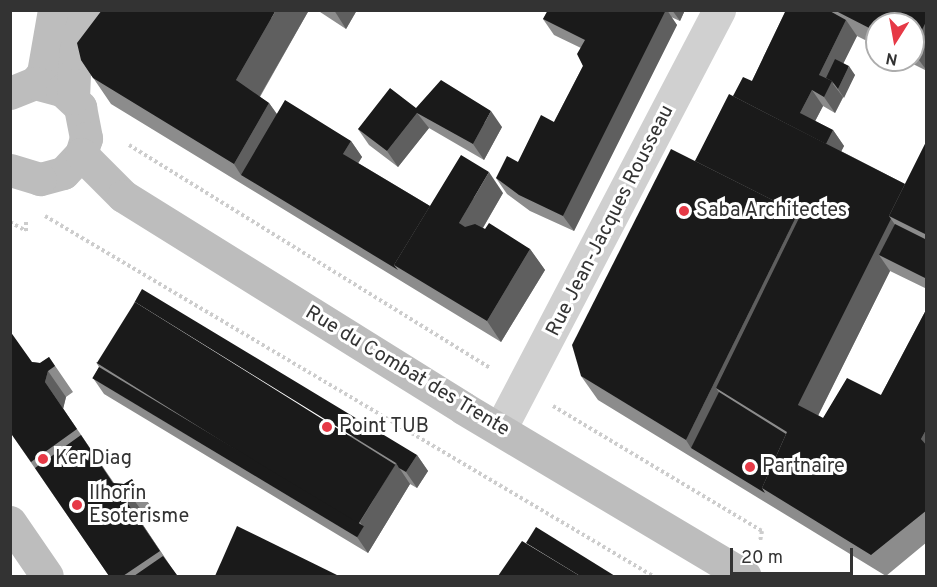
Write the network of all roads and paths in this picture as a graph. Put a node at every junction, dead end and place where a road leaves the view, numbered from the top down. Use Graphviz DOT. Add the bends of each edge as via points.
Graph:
graph roads {
  1 [pos="719,10"];
  2 [pos="73,15"];
  3 [pos="23,88"];
  4 [pos="79,108"];
  5 [pos="81,154"];
  6 [pos="25,175"];
  7 [pos="26,221"];
  8 [pos="10,222"];
  9 [pos="524,389"];
  10 [pos="501,429"];
  11 [pos="10,522"];
  12 [pos="751,565"];
  13 [pos="47,576"];
  14 [pos="654,576"];
  1 -- 9 [label="street, Rue Jean-Jacques Rousseau"];
  2 -- 3 [label="main road" via="43,73"];
  2 -- 4 [label="main road" via="72,79"];
  3 -- 4 [label="main road" via="49,85"];
  4 -- 5 [label="main road" via="86,138"];
  4 -- 9 [label="path"];
  5 -- 6 [label="main road" via="63,172"];
  5 -- 10 [label="main road, Rue du Combat des Trente" via="123,196"];
  6 -- 14 [label="path" via="41,214"];
  7 -- 8 [label="path" via="26,231"];
  9 -- 10 [label="street, Rue Jean-Jacques Rousseau"];
  9 -- 12 [label="path" via="762,531"];
  10 -- 12 [label="main road, Rue du Combat des Trente"];
  11 -- 13 [label="main road"];
}
